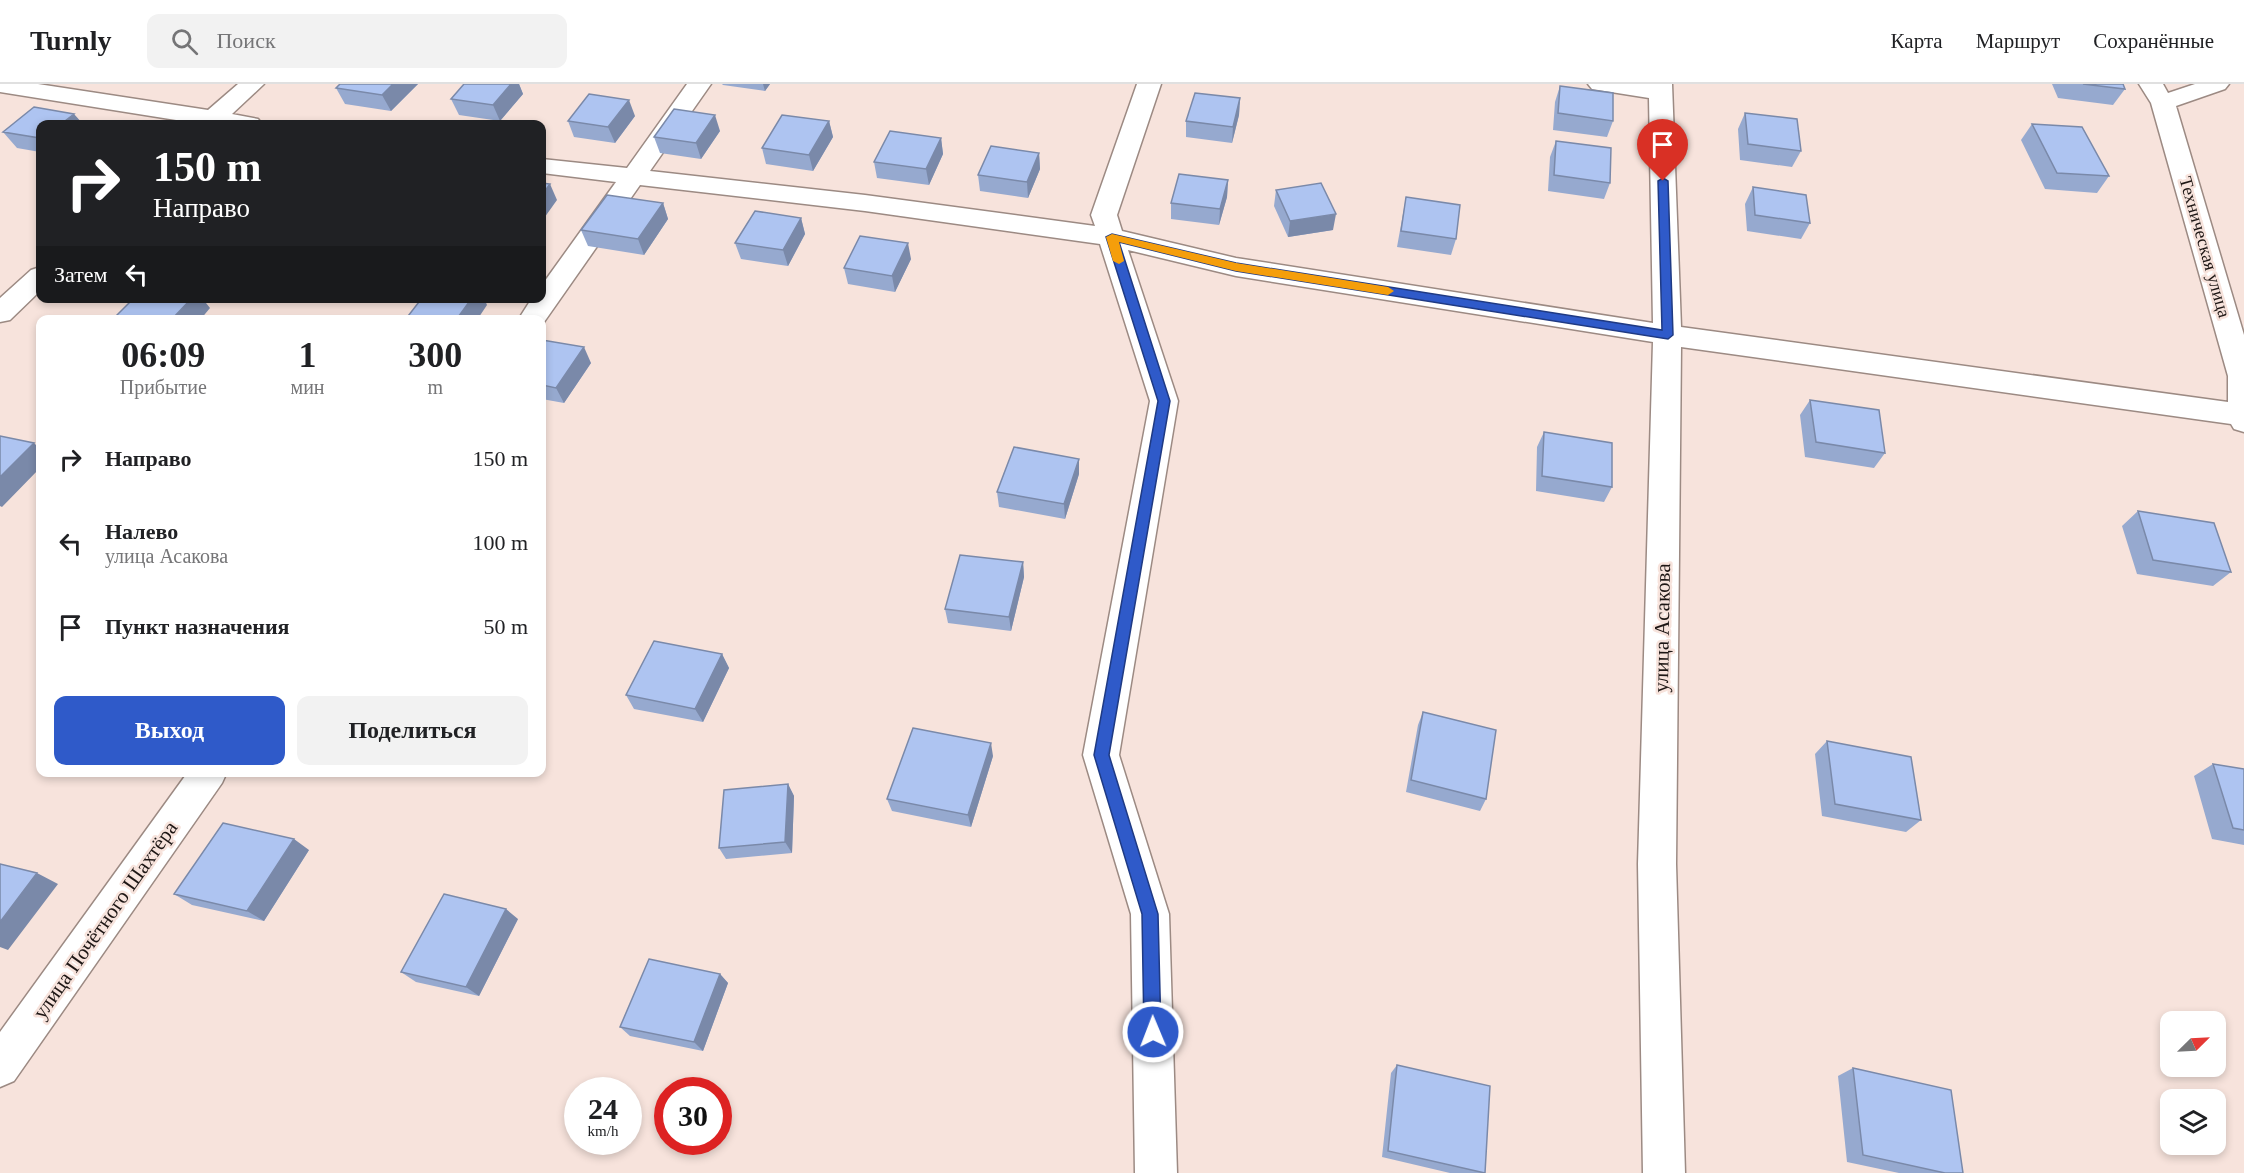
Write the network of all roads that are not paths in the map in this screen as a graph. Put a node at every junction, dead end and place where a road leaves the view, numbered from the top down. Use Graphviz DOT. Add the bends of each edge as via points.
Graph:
graph roads {
  1 [pos="252,84"];
  2 [pos="699,84"];
  3 [pos="1149,84"];
  4 [pos="1600,84"];
  5 [pos="2217,84"];
  6 [pos="0,85"];
  7 [pos="1660,88"];
  8 [pos="2157,94"];
  9 [pos="204,120"];
  10 [pos="211,120"];
  11 [pos="546,166"];
  12 [pos="633,177"];
  13 [pos="1112,237"];
  14 [pos="36,280"];
  15 [pos="546,299"];
  16 [pos="0,313"];
  17 [pos="1668,335"];
  18 [pos="2243,376"];
  19 [pos="2243,418"];
  20 [pos="205,777"];
  21 [pos="0,1067"];
  22 [pos="1156,1173"];
  23 [pos="1664,1173"];
  1 -- 10 [label="street"];
  2 -- 12 [label="street"];
  3 -- 13 [label="street" via="1104,216"];
  4 -- 7 [label="street"];
  5 -- 8 [label="street"];
  6 -- 9 [label="street"];
  7 -- 17 [label="street, улица Асакова"];
  8 -- 18 [label="street, Техническая улица"];
  11 -- 12 [label="street"];
  12 -- 13 [label="street" via="865,203"];
  12 -- 15 [label="street"];
  13 -- 17 [label="street" via="1236,267"];
  13 -- 22 [label="street" via="1164,401 1101,755 1150,914"];
  14 -- 16 [label="street"];
  17 -- 19 [label="street"];
  17 -- 23 [label="street, улица Асакова" via="1657,864"];
  18 -- 19 [label="street, Техническая улица"];
  20 -- 21 [label="street, улица Почётного Шахтёра"];
}
